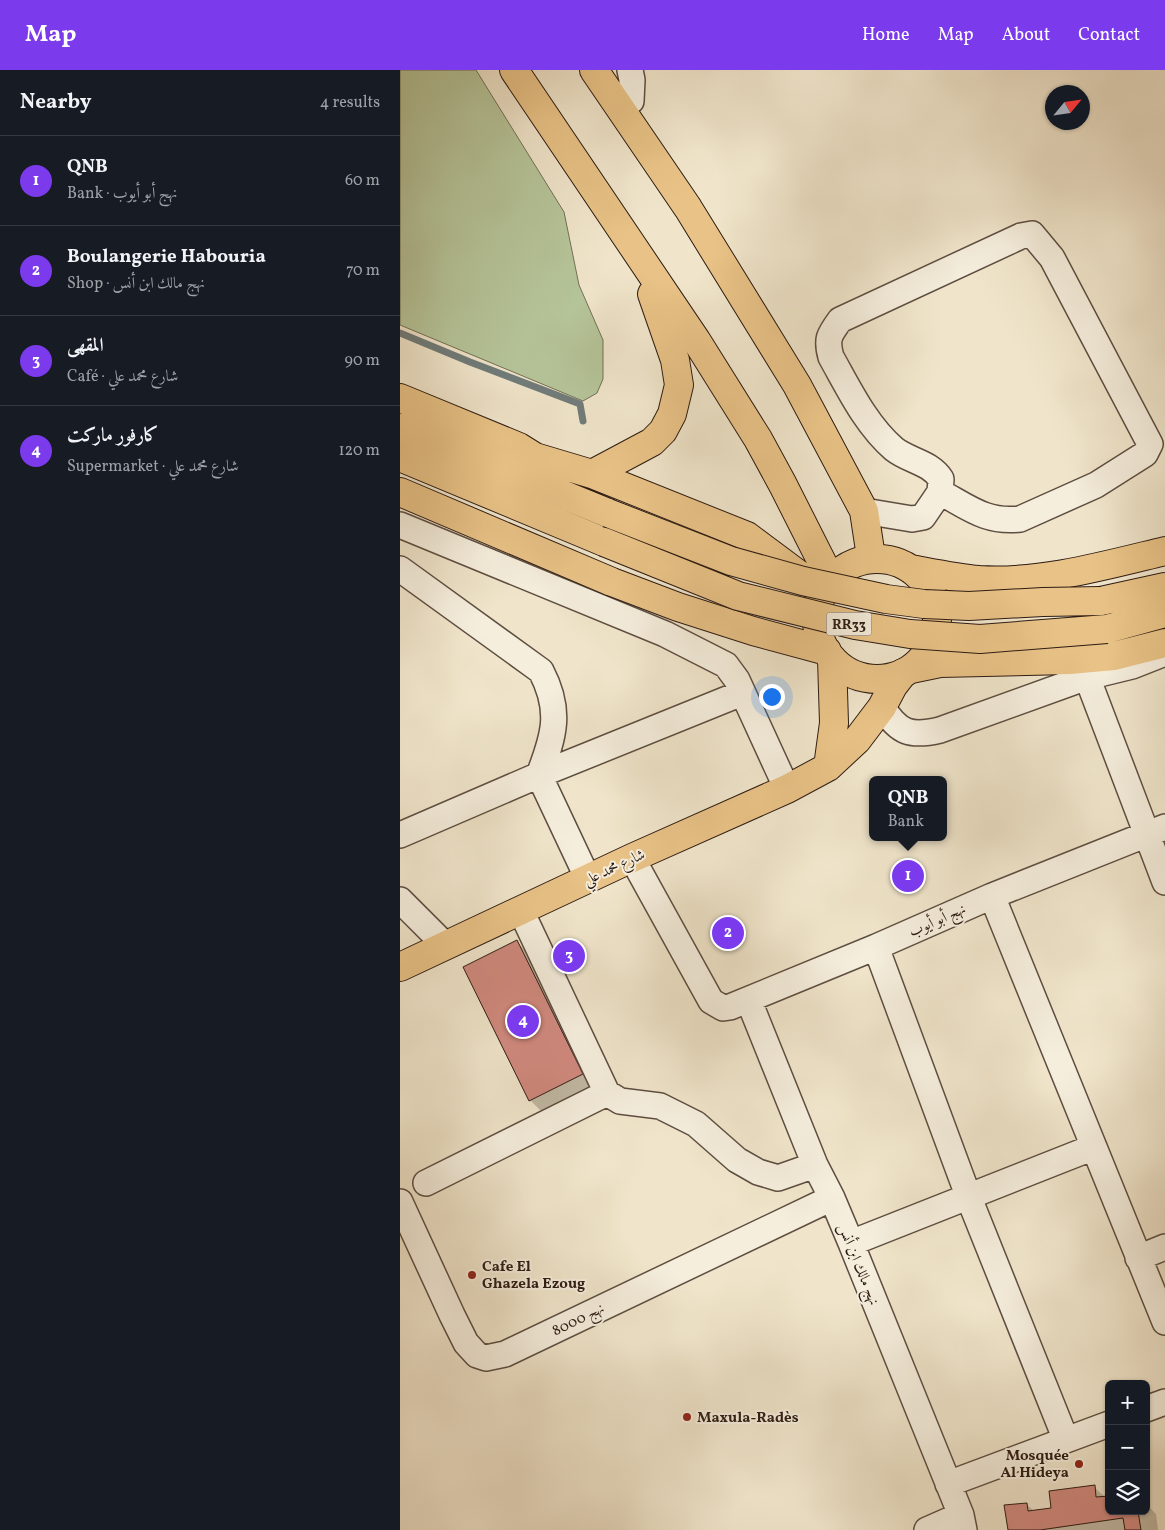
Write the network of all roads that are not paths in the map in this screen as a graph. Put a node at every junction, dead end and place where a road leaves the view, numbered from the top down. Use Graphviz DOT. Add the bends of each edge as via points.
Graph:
graph roads {
  1 [pos="514,70"];
  2 [pos="594,70"];
  3 [pos="630,70"];
  4 [pos="620,109"];
  5 [pos="615,222"];
  6 [pos="400,398"];
  7 [pos="400,428"];
  8 [pos="400,457"];
  9 [pos="592,474"];
  10 [pos="400,492"];
  11 [pos="940,492"];
  12 [pos="864,511"];
  13 [pos="400,526"];
  14 [pos="1165,550"];
  15 [pos="871,557"];
  16 [pos="911,569"];
  17 [pos="401,572"];
  18 [pos="827,586"];
  19 [pos="1165,587"];
  20 [pos="1165,614"];
  21 [pos="1165,643"];
  22 [pos="1165,653"];
  23 [pos="829,655"];
  24 [pos="907,671"];
  25 [pos="1087,677"];
  26 [pos="742,693"];
  27 [pos="882,707"];
  28 [pos="828,767"];
  29 [pos="538,776"];
  30 [pos="787,789"];
  31 [pos="1156,831"];
  32 [pos="400,835"];
  33 [pos="632,858"];
  34 [pos="588,879"];
  35 [pos="1165,882"];
  36 [pos="992,896"];
  37 [pos="400,900"];
  38 [pos="521,911"];
  39 [pos="446,946"];
  40 [pos="876,947"];
  41 [pos="400,967"];
  42 [pos="749,1000"];
  43 [pos="607,1093"];
  44 [pos="1094,1147"];
  45 [pos="815,1165"];
  46 [pos="426,1183"];
  47 [pos="832,1198"];
  48 [pos="969,1198"];
  49 [pos="400,1202"];
  50 [pos="851,1243"];
  51 [pos="1165,1246"];
  52 [pos="1138,1258"];
  53 [pos="1165,1322"];
  54 [pos="1165,1402"];
  55 [pos="1150,1408"];
  56 [pos="1106,1425"];
  57 [pos="1066,1440"];
  58 [pos="948,1484"];
  59 [pos="963,1522"];
  60 [pos="928,1530"];
  1 -- 5 [label="main road"];
  2 -- 4 [label="main road"];
  3 -- 4 [label="street" via="631,101"];
  4 -- 12 [label="main road" via="693,215 787,368"];
  5 -- 9 [label="main road" via="646,278 675,360 679,386 672,414 658,437"];
  5 -- 18 [label="main road" via="696,340 758,439 783,485"];
  6 -- 9 [label="main road" via="519,447 535,457"];
  7 -- 19 [label="main road, RR33, bridge" via="730,561 886,599 969,606 1101,601"];
  8 -- 20 [label="main road, RR33, bridge" via="738,596 855,625 910,634 980,639 1107,629"];
  9 -- 18 [label="main road" via="747,536"];
  10 -- 23 [label="main road" via="612,582"];
  11 -- 11 [label="street" via="987,518 1020,519 1096,485 1145,454 1150,444 1052,258 1032,234 1021,236 840,320 829,334 831,357 875,430 896,450 936,470 942,479"];
  11 -- 12 [label="street" via="923,517 912,519"];
  12 -- 15 [label="main road"];
  13 -- 26 [label="street" via="665,634 726,665"];
  14 -- 16 [label="main road" via="1083,570 1019,580 979,580"];
  15 -- 16 [label="main road"];
  15 -- 18 [label="main road" via="841,570"];
  16 -- 24 [label="main road" via="932,595 936,628 932,644 923,658"];
  17 -- 29 [label="street" via="541,671 550,687 555,717 551,743"];
  18 -- 23 [label="main road" via="818,607 817,622 820,638"];
  21 -- 24 [label="main road" via="1114,656 940,663"];
  22 -- 25 [label="street" via="1132,666"];
  23 -- 24 [label="main road" via="847,671 865,678 885,679"];
  23 -- 28 [label="main road" via="834,723"];
  24 -- 27 [label="main road, شارع محمد علي" via="892,686"];
  25 -- 27 [label="street" via="921,734 904,730 891,721"];
  25 -- 31 [label="street"];
  26 -- 29 [label="street"];
  26 -- 30 [label="street"];
  27 -- 28 [label="main road, شارع محمد علي" via="857,740"];
  28 -- 30 [label="main road, شارع محمد علي"];
  29 -- 32 [label="street"];
  29 -- 34 [label="street"];
  30 -- 33 [label="main road, شارع محمد علي"];
  31 -- 35 [label="street"];
  31 -- 36 [label="street, نهج أبو أيوب"];
  33 -- 34 [label="main road, شارع محمد علي"];
  33 -- 42 [label="street, نهج أبو أيوب" via="711,1001 723,1008"];
  34 -- 38 [label="main road, شارع محمد علي"];
  36 -- 40 [label="street, نهج أبو أيوب"];
  36 -- 44 [label="street"];
  37 -- 39 [label="street"];
  38 -- 39 [label="main road, شارع محمد علي"];
  38 -- 43 [label="street"];
  39 -- 41 [label="main road, شارع محمد علي"];
  40 -- 42 [label="street, نهج أبو أيوب"];
  40 -- 48 [label="street"];
  42 -- 45 [label="street, نهج مالك ابن أنس"];
  43 -- 45 [label="street" via="620,1101 660,1106 696,1124 737,1160 758,1172 778,1178"];
  43 -- 46 [label="street"];
  44 -- 48 [label="street"];
  44 -- 52 [label="street"];
  45 -- 47 [label="street, نهج مالك ابن أنس"];
  47 -- 49 [label="street, نهج 8000" via="505,1354 486,1358 477,1355 466,1342"];
  47 -- 50 [label="street, نهج مالك ابن أنس"];
  48 -- 50 [label="street"];
  48 -- 57 [label="street"];
  50 -- 58 [label="street, نهج مالك ابن أنس"];
  51 -- 52 [label="street"];
  52 -- 53 [label="street"];
  54 -- 55 [label="street"];
  56 -- 57 [label="street"];
  57 -- 58 [label="street"];
  58 -- 59 [label="street, نهج مالك ابن أنس"];
  59 -- 60 [label="street"];
}
